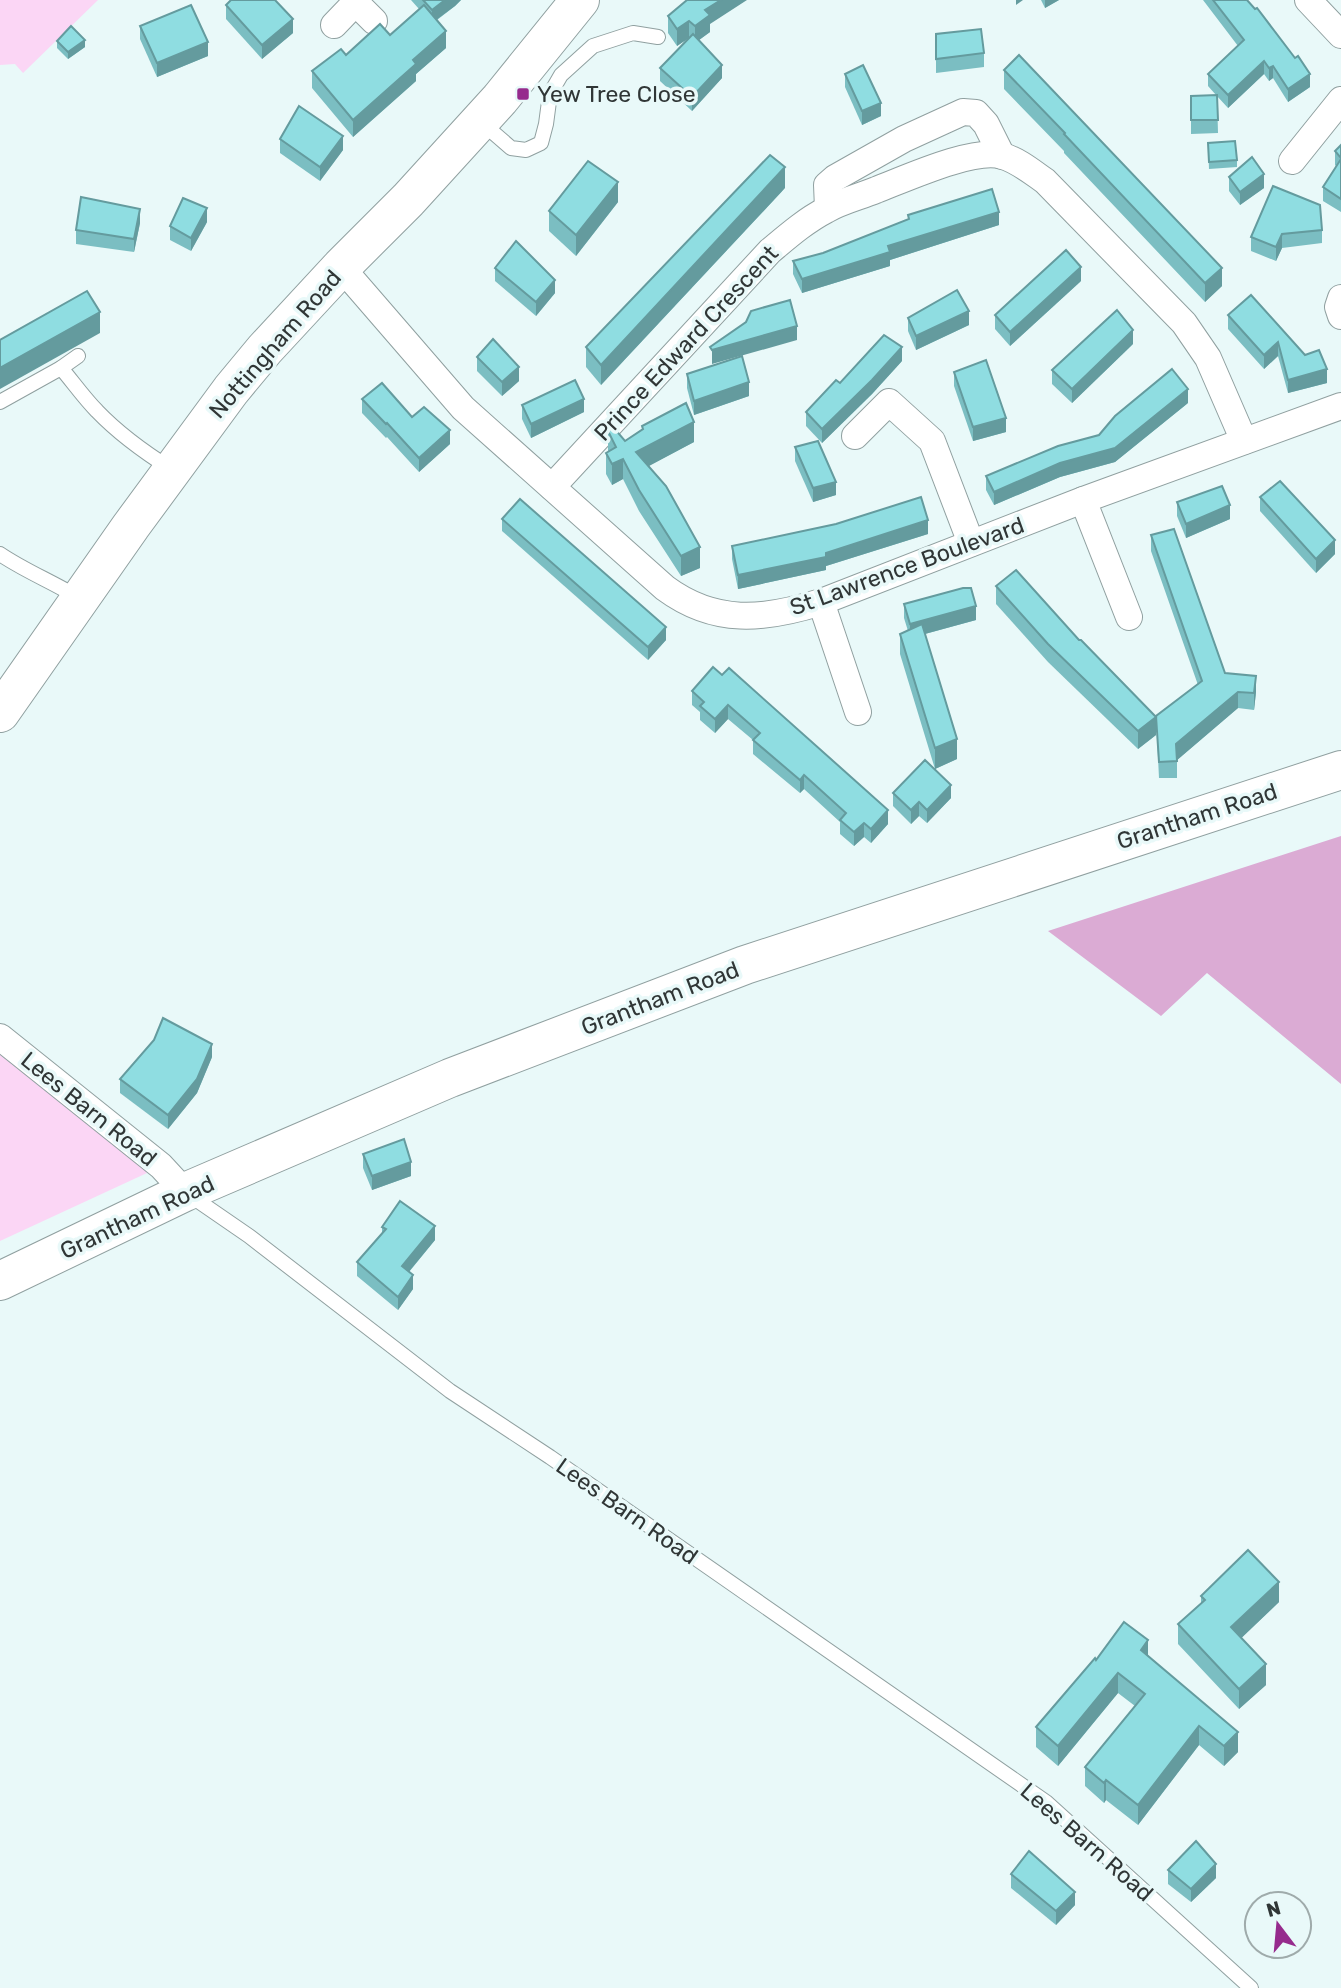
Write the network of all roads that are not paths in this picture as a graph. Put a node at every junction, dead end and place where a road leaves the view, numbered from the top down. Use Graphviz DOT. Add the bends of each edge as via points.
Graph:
graph roads {
  1 [pos="580,0"];
  2 [pos="1308,0"];
  3 [pos="363,8"];
  4 [pos="334,25"];
  5 [pos="1341,35"];
  6 [pos="659,37"];
  7 [pos="1341,100"];
  8 [pos="480,121"];
  9 [pos="1002,156"];
  10 [pos="1292,161"];
  11 [pos="828,208"];
  12 [pos="341,267"];
  13 [pos="1341,299"];
  14 [pos="1341,316"];
  15 [pos="78,356"];
  16 [pos="61,368"];
  17 [pos="0,402"];
  18 [pos="1341,407"];
  19 [pos="856,436"];
  20 [pos="1244,441"];
  21 [pos="172,470"];
  22 [pos="552,486"];
  23 [pos="1083,500"];
  24 [pos="971,544"];
  25 [pos="0,554"];
  26 [pos="80,598"];
  27 [pos="821,601"];
  28 [pos="1129,617"];
  29 [pos="858,712"];
  30 [pos="0,713"];
  31 [pos="1341,769"];
  32 [pos="0,1037"];
  33 [pos="185,1192"];
  34 [pos="0,1281"];
  35 [pos="1251,1988"];
  1 -- 8 [label="main road, Nottingham Road"];
  2 -- 5 [label="street"];
  3 -- 4 [label="street"];
  6 -- 8 [label="lane" via="633,33 593,46 561,75 550,94 541,143 526,150 511,148"];
  7 -- 10 [label="street"];
  8 -- 12 [label="main road, Nottingham Road"];
  9 -- 11 [label="street, Prince Edward Crescent" via="968,158"];
  9 -- 11 [label="street" via="986,124 976,113 963,112 835,178 827,186"];
  9 -- 20 [label="street" via="1045,181 1184,323 1208,358"];
  11 -- 22 [label="street, Prince Edward Crescent" via="770,251"];
  12 -- 21 [label="main road, Nottingham Road" via="265,349"];
  12 -- 22 [label="street, St Lawrence Boulevard" via="463,408"];
  13 -- 14 [label="street"];
  15 -- 16 [label="lane"];
  16 -- 17 [label="lane"];
  16 -- 21 [label="lane" via="107,421"];
  18 -- 20 [label="street, St Lawrence Boulevard"];
  19 -- 24 [label="street" via="889,402 932,441"];
  20 -- 23 [label="street, St Lawrence Boulevard"];
  21 -- 26 [label="main road, Nottingham Road"];
  22 -- 27 [label="street, St Lawrence Boulevard" via="665,588 705,610 749,616"];
  23 -- 24 [label="street, St Lawrence Boulevard"];
  23 -- 28 [label="street"];
  24 -- 27 [label="street, St Lawrence Boulevard"];
  25 -- 26 [label="lane"];
  26 -- 30 [label="main road, Nottingham Road"];
  27 -- 29 [label="street"];
  31 -- 33 [label="main road, Grantham Road" via="745,965 450,1078"];
  32 -- 33 [label="street, Lees Barn Road" via="160,1166"];
  33 -- 34 [label="main road, Grantham Road"];
  33 -- 35 [label="lane, Lees Barn Road" via="450,1391 1046,1802"];
}
